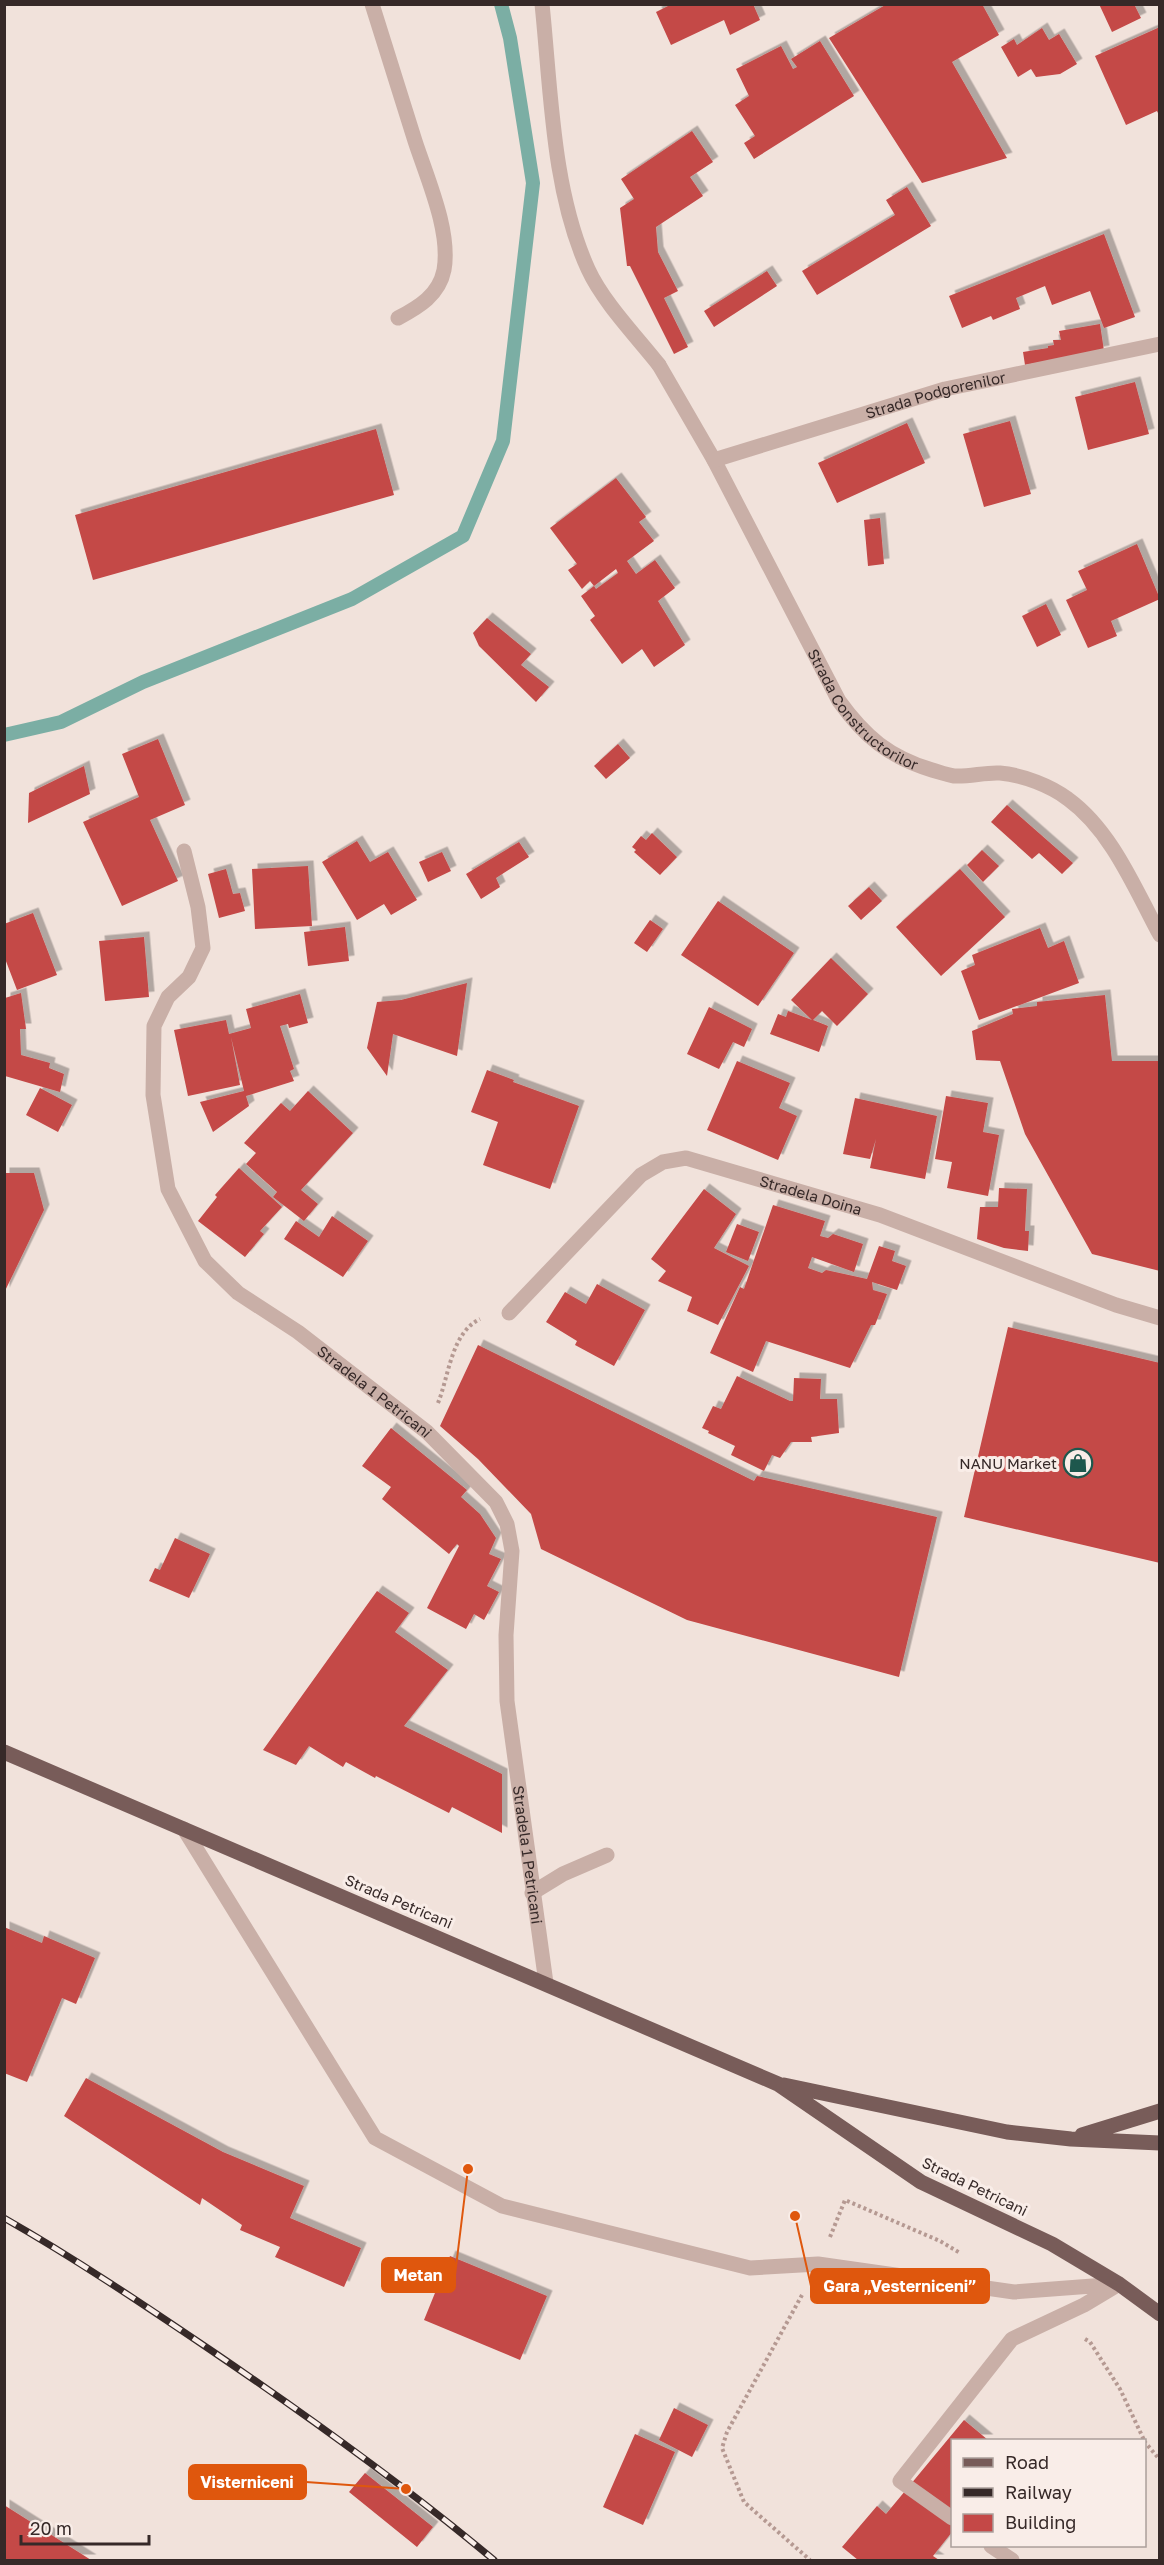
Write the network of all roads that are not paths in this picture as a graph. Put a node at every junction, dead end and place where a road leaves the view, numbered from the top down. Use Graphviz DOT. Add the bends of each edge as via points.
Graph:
graph roads {
  1 [pos="372,4"];
  2 [pos="542,4"];
  3 [pos="398,318"];
  4 [pos="1160,344"];
  5 [pos="714,460"];
  6 [pos="184,851"];
  7 [pos="1160,935"];
  8 [pos="509,1313"];
  9 [pos="1160,1318"];
  10 [pos="4,1752"];
  11 [pos="184,1829"];
  12 [pos="607,1855"];
  13 [pos="532,1893"];
  14 [pos="546,1983"];
  15 [pos="778,2084"];
  16 [pos="1160,2111"];
  17 [pos="1071,2139"];
  18 [pos="1160,2143"];
  19 [pos="1119,2284"];
  20 [pos="1160,2314"];
  21 [pos="951,2517"];
  22 [pos="992,2547"];
  23 [pos="1012,2560"];
  1 -- 3 [label="street" via="437,207 444,245 444,270 437,288 420,307"];
  2 -- 5 [label="street, Strada Constructorilor" via="556,144 570,217 589,271 659,365"];
  4 -- 5 [label="street, Strada Podgorenilor" via="945,389"];
  5 -- 7 [label="street, Strada Constructorilor" via="839,701 859,728 908,763 954,776 1001,774 1036,782 1067,798 1086,814 1114,852"];
  6 -- 13 [label="street, Stradela 1 Petricani" via="203,948 189,977 168,998 154,1026 153,1095 168,1189 205,1261 238,1293 298,1332 427,1432 496,1502 507,1524 512,1551 506,1635 507,1701"];
  8 -- 9 [label="street, Stradela Doina" via="641,1175 663,1162 686,1158 880,1215"];
  10 -- 11 [label="main road, Strada Petricani"];
  11 -- 14 [label="main road, Strada Petricani"];
  11 -- 19 [label="street" via="375,2138 502,2206 750,2268 818,2264 1014,2292"];
  12 -- 13 [label="street"];
  13 -- 14 [label="street, Stradela 1 Petricani"];
  14 -- 15 [label="main road, Strada Petricani"];
  15 -- 17 [label="main road, Strada Petricani" via="1008,2132"];
  15 -- 19 [label="main road, Strada Petricani" via="921,2182 1052,2244"];
  16 -- 17 [label="main road"];
  17 -- 18 [label="main road, Strada Petricani"];
  19 -- 20 [label="main road, Strada Petricani"];
  19 -- 21 [label="street" via="1012,2339 900,2481"];
  22 -- 23 [label="street"];
}
